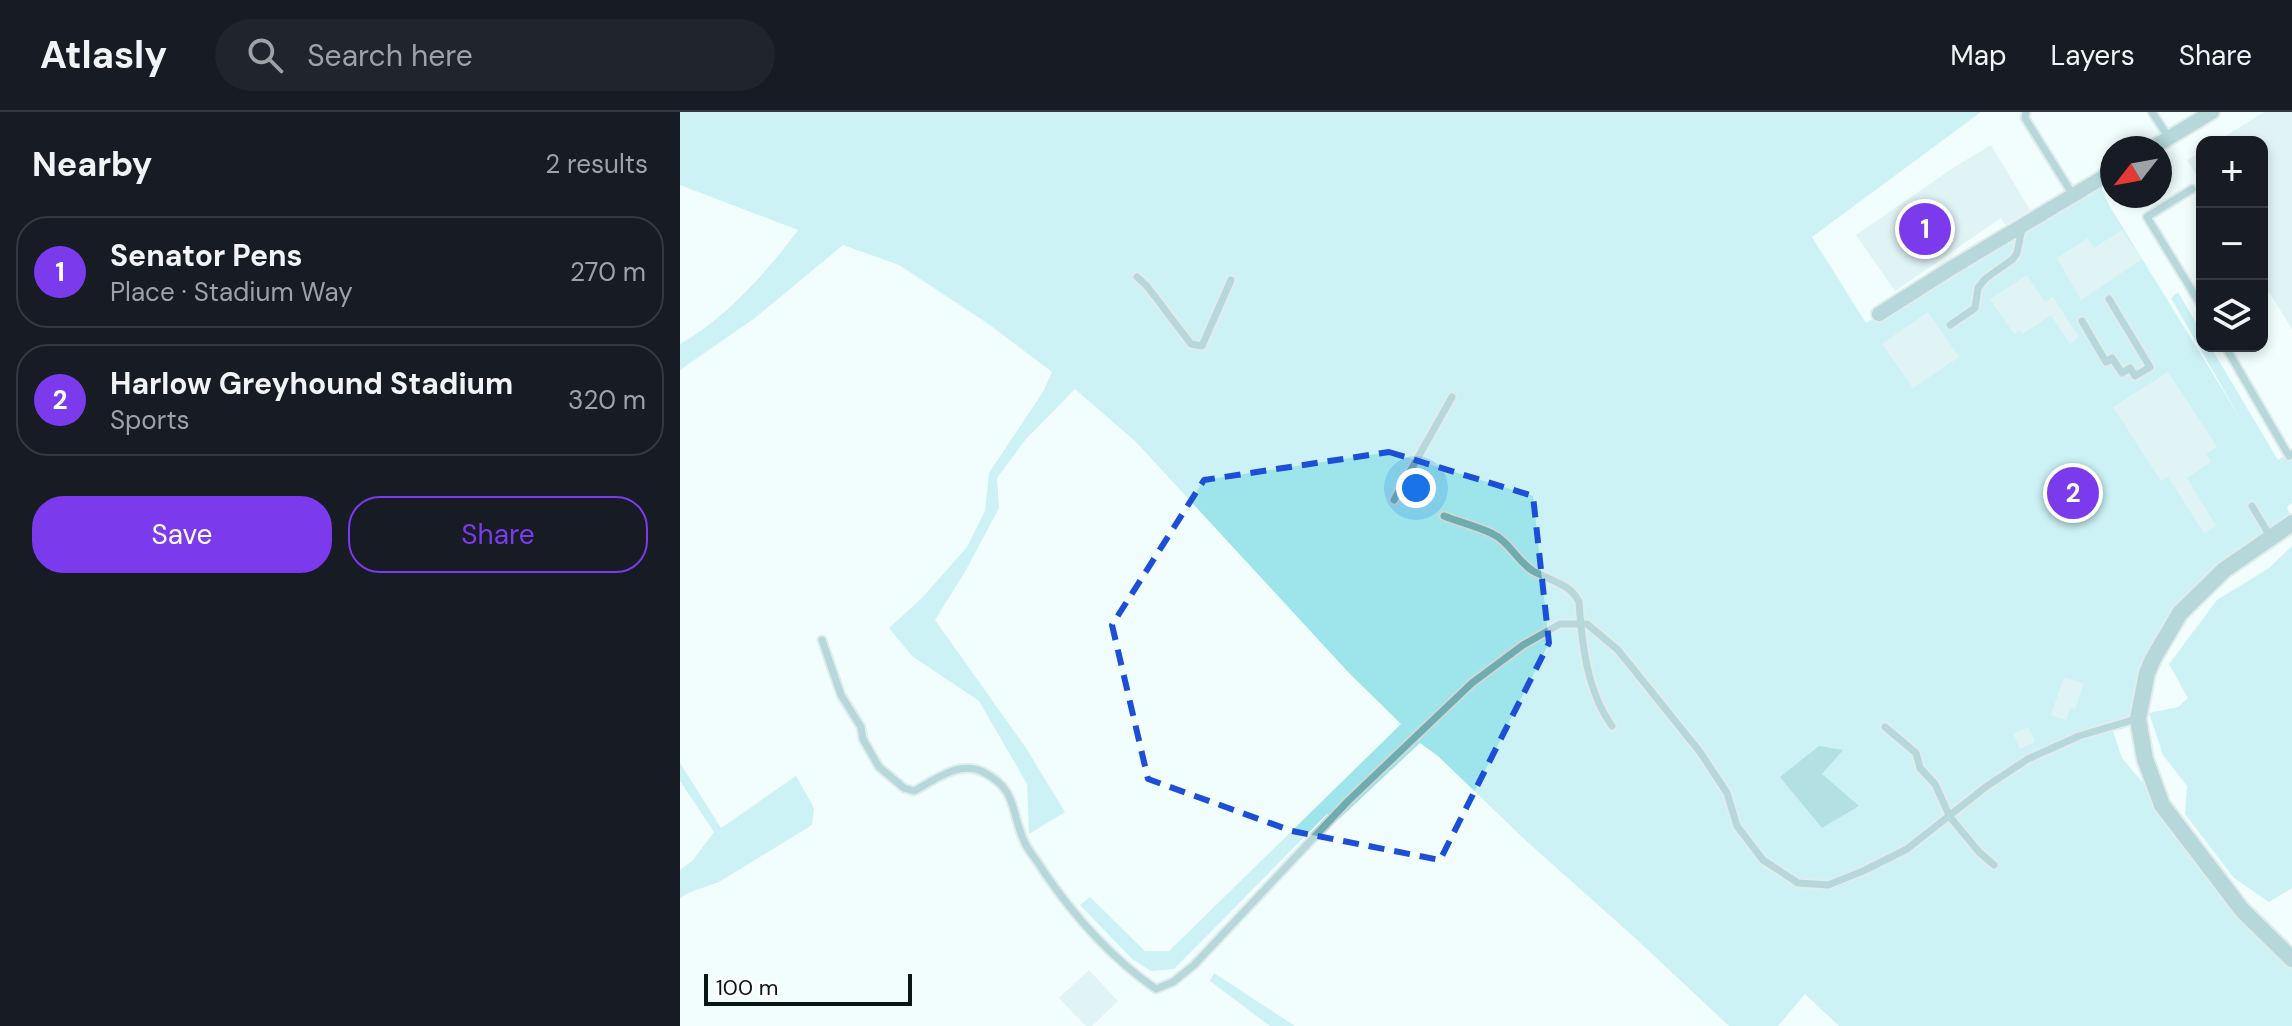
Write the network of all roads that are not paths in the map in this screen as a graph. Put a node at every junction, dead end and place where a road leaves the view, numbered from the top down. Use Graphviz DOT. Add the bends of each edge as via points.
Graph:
graph roads {
  1 [pos="2026,112"];
  2 [pos="2152,112"];
  3 [pos="2212,112"];
  4 [pos="2168,136"];
  5 [pos="2172,136"];
  6 [pos="2100,179"];
  7 [pos="2192,189"];
  8 [pos="2073,195"];
  9 [pos="2022,226"];
  10 [pos="1137,277"];
  11 [pos="1231,280"];
  12 [pos="2196,297"];
  13 [pos="2109,299"];
  14 [pos="1879,314"];
  15 [pos="2082,321"];
  16 [pos="1950,325"];
  17 [pos="2228,352"];
  18 [pos="1452,397"];
  19 [pos="2292,454"];
  20 [pos="1394,500"];
  21 [pos="2252,506"];
  22 [pos="1444,516"];
  23 [pos="2292,523"];
  24 [pos="2271,538"];
  25 [pos="1581,624"];
  26 [pos="822,640"];
  27 [pos="2138,719"];
  28 [pos="1612,726"];
  29 [pos="1885,727"];
  30 [pos="1950,817"];
  31 [pos="1994,865"];
  32 [pos="2292,959"];
  1 -- 8 [label="lane"];
  2 -- 4 [label="lane"];
  3 -- 5 [label="street"];
  6 -- 8 [label="street"];
  7 -- 12 [label="lane" via="2147,217"];
  8 -- 9 [label="street"];
  9 -- 14 [label="street"];
  9 -- 16 [label="lane" via="2013,259 1985,279 1975,308"];
  10 -- 11 [label="lane" via="1191,344 1202,346"];
  13 -- 15 [label="lane" via="2150,367 2135,376 2130,368 2122,373 2112,358 2106,362"];
  17 -- 19 [label="lane"];
  18 -- 20 [label="lane"];
  21 -- 24 [label="lane"];
  22 -- 25 [label="lane" via="1494,534 1527,566 1569,589 1579,602"];
  23 -- 24 [label="street"];
  24 -- 27 [label="street" via="2224,570 2180,613 2147,673"];
  25 -- 26 [label="lane" via="1560,624 1472,683 1348,801 1194,965 1156,989 1129,970 1076,915 1025,843 1007,789 969,768 951,770 914,791 879,767 841,695"];
  25 -- 28 [label="lane" via="1600,710"];
  25 -- 30 [label="lane" via="1618,650 1683,730 1727,793 1737,826 1763,860 1798,883 1828,885 1863,871 1907,849"];
  27 -- 30 [label="lane" via="2079,736 2028,759"];
  27 -- 32 [label="street" via="2145,759 2162,805 2242,910"];
  29 -- 30 [label="lane" via="1916,753"];
  30 -- 31 [label="lane"];
}
